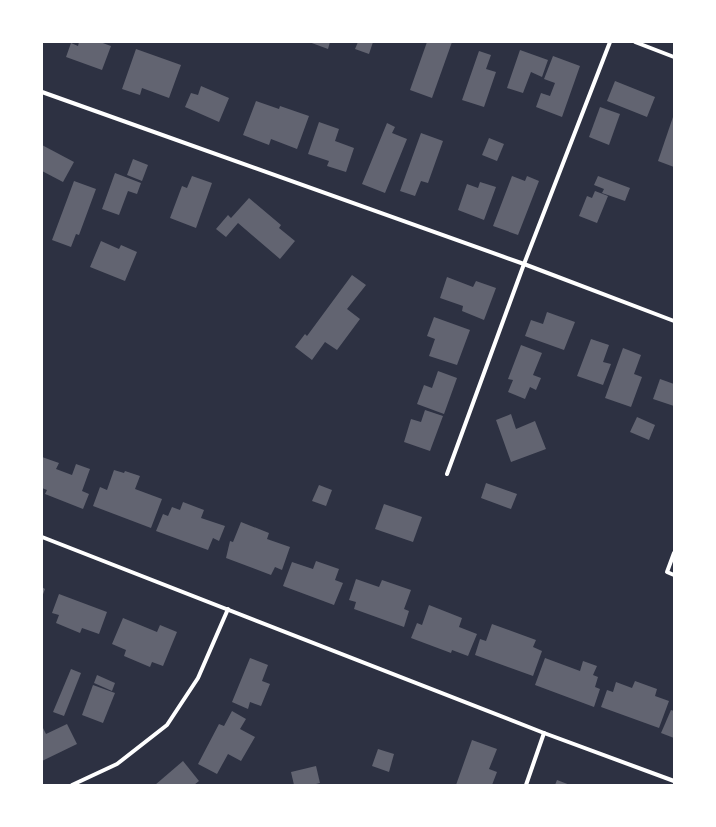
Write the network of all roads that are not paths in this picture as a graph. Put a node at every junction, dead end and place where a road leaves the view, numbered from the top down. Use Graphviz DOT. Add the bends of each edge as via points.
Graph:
graph roads {
  1 [pos="610,42"];
  2 [pos="635,42"];
  3 [pos="674,57"];
  4 [pos="42,92"];
  5 [pos="524,264"];
  6 [pos="674,321"];
  7 [pos="447,474"];
  8 [pos="42,537"];
  9 [pos="674,553"];
  10 [pos="674,575"];
  11 [pos="228,609"];
  12 [pos="544,732"];
  13 [pos="674,781"];
  14 [pos="72,785"];
  15 [pos="526,785"];
  1 -- 5 [label="street"];
  2 -- 3 [label="street"];
  4 -- 5 [label="street"];
  5 -- 6 [label="street"];
  5 -- 7 [label="street"];
  8 -- 11 [label="street"];
  9 -- 10 [label="street" via="667,572"];
  11 -- 12 [label="street"];
  11 -- 14 [label="street" via="198,678 167,725 117,764"];
  12 -- 13 [label="street"];
  12 -- 15 [label="street"];
}
